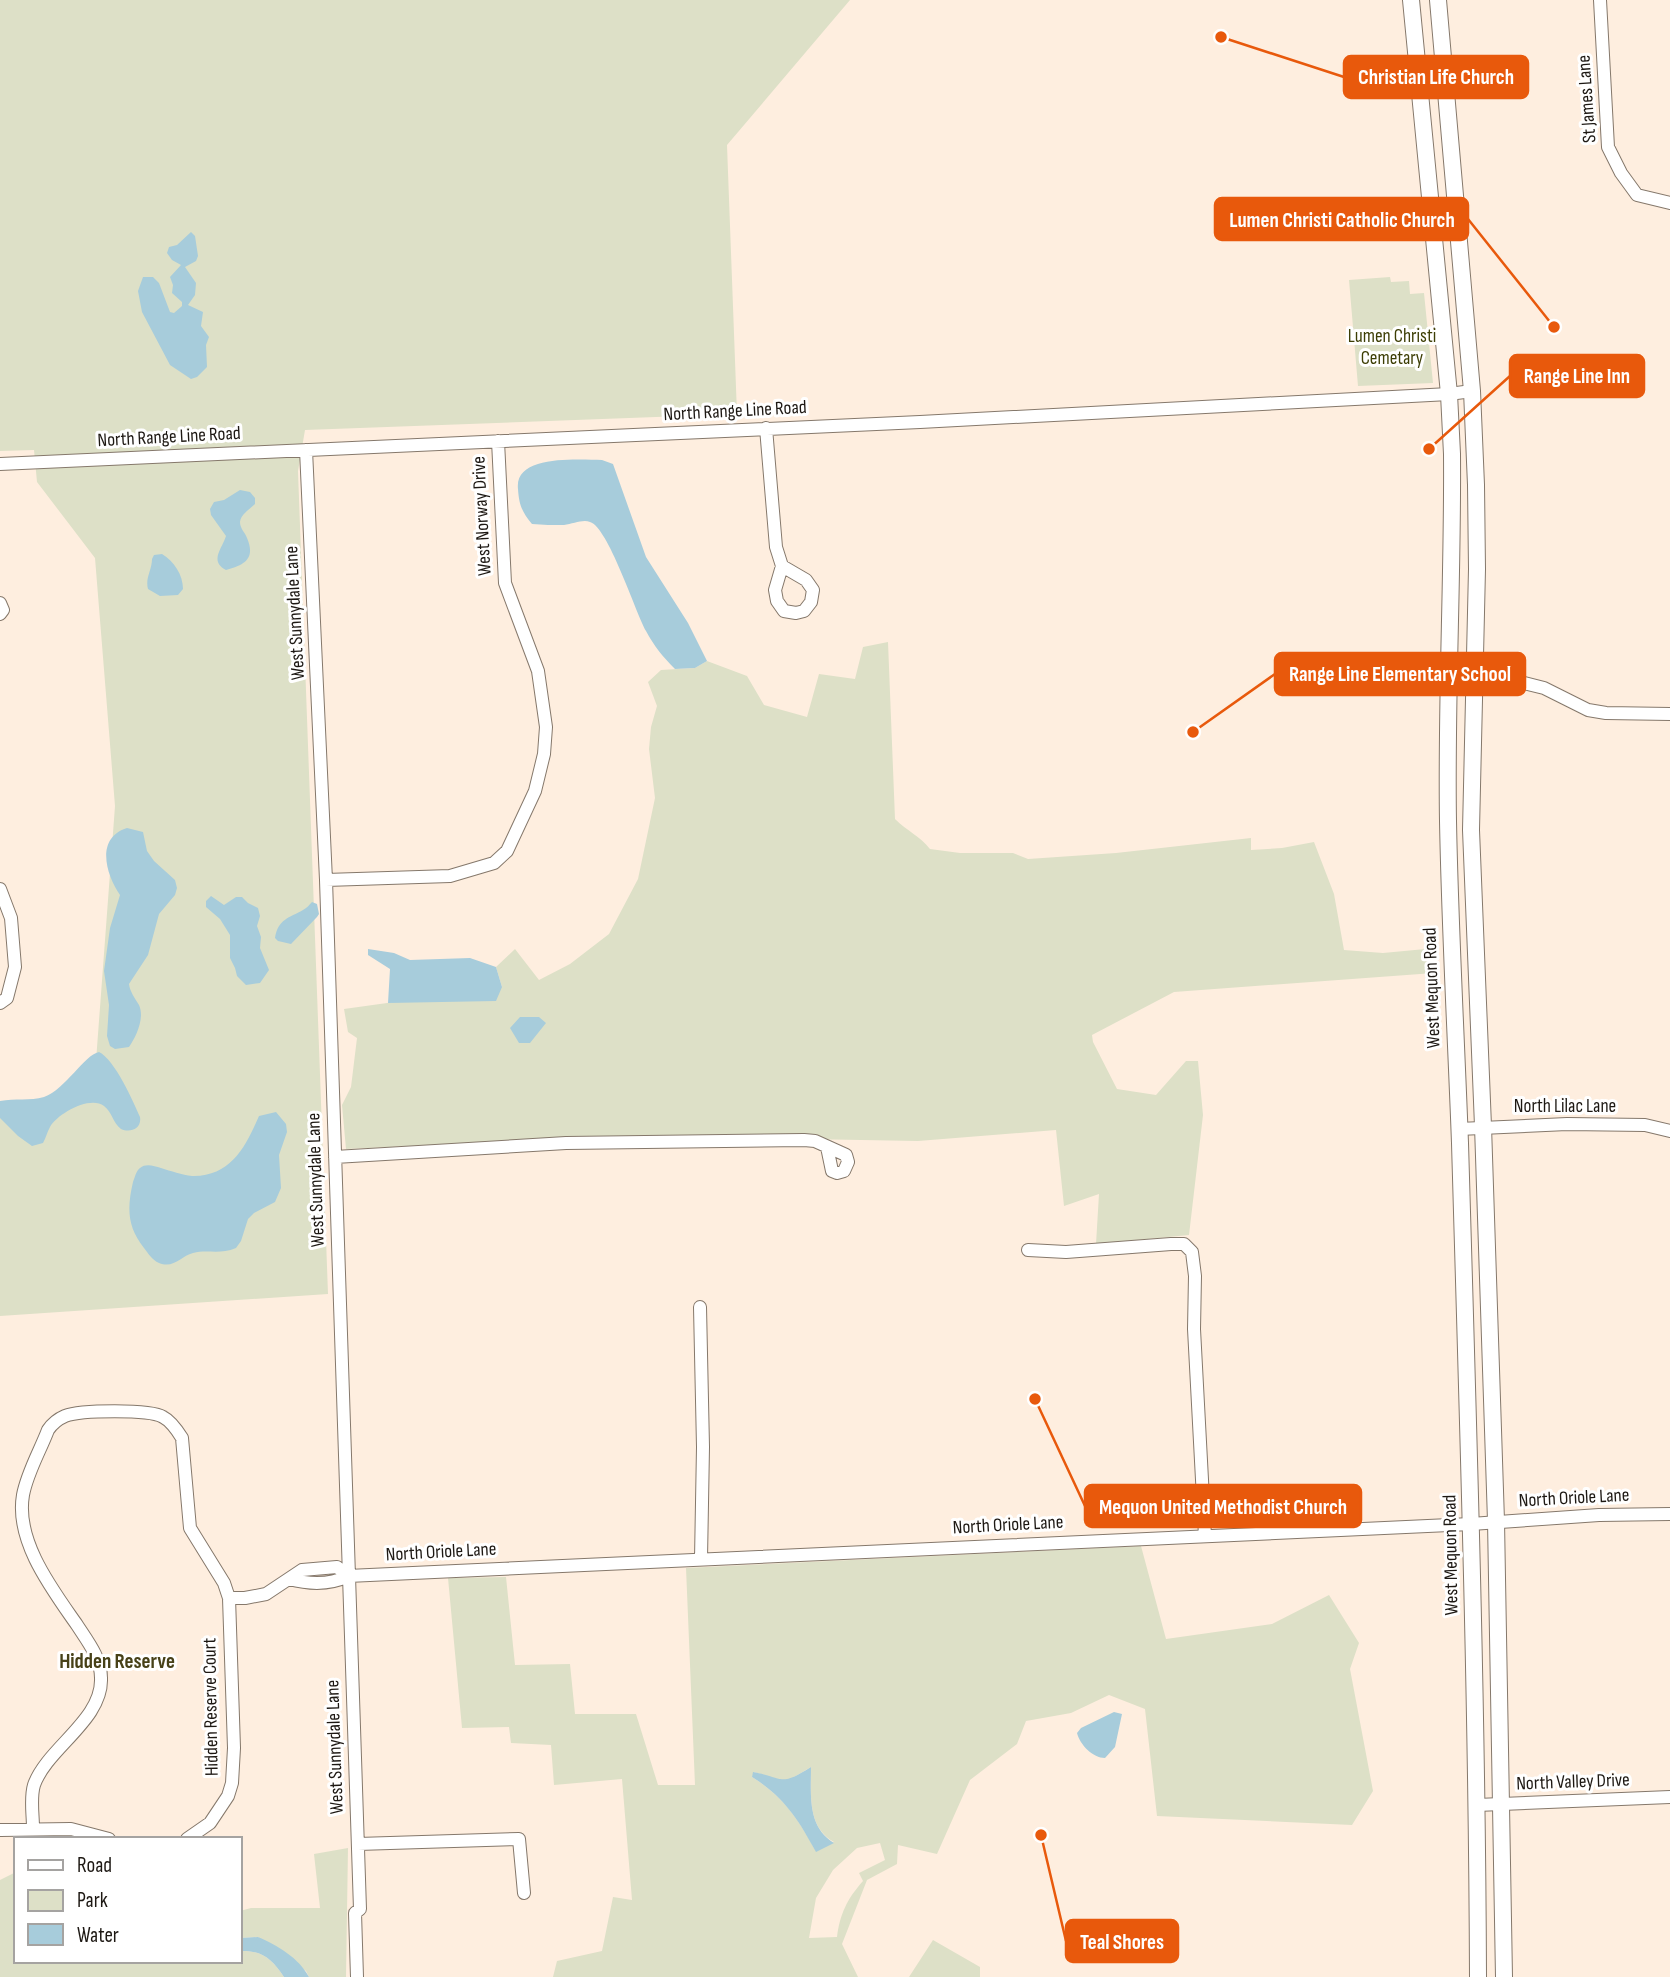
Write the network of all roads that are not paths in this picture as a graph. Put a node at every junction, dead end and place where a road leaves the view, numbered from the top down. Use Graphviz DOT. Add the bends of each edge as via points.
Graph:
graph roads {
  1 [pos="1411,0"];
  2 [pos="1438,0"];
  3 [pos="1600,0"];
  4 [pos="1670,203"];
  5 [pos="1472,391"];
  6 [pos="1449,394"];
  7 [pos="766,428"];
  8 [pos="498,441"];
  9 [pos="306,450"];
  10 [pos="0,464"];
  11 [pos="782,566"];
  12 [pos="0,603"];
  13 [pos="0,614"];
  14 [pos="1474,677"];
  15 [pos="1450,678"];
  16 [pos="1670,714"];
  17 [pos="326,880"];
  18 [pos="0,889"];
  19 [pos="0,1003"];
  20 [pos="1483,1126"];
  21 [pos="1669,1128"];
  22 [pos="1459,1129"];
  23 [pos="827,1147"];
  24 [pos="335,1157"];
  25 [pos="1028,1250"];
  26 [pos="699,1307"];
  27 [pos="1670,1514"];
  28 [pos="1496,1521"];
  29 [pos="1471,1524"];
  30 [pos="1205,1536"];
  31 [pos="701,1559"];
  32 [pos="348,1576"];
  33 [pos="229,1598"];
  34 [pos="1670,1797"];
  35 [pos="1502,1804"];
  36 [pos="1477,1805"];
  37 [pos="33,1828"];
  38 [pos="0,1830"];
  39 [pos="101,1837"];
  40 [pos="190,1837"];
  41 [pos="358,1844"];
  42 [pos="524,1893"];
  43 [pos="357,1977"];
  44 [pos="1478,1977"];
  45 [pos="1504,1977"];
  1 -- 6 [label="main road, West Mequon Road"];
  2 -- 5 [label="main road"];
  3 -- 4 [label="street, St James Lane" via="1608,147 1637,195"];
  5 -- 6 [label="street, North Range Line Road"];
  5 -- 14 [label="main road" via="1477,527"];
  6 -- 7 [label="street, North Range Line Road"];
  6 -- 15 [label="main road, West Mequon Road"];
  7 -- 8 [label="street, North Range Line Road"];
  7 -- 11 [label="street" via="776,547"];
  8 -- 9 [label="street, North Range Line Road"];
  8 -- 17 [label="street, West Norway Drive" via="505,583 538,671 547,727 535,791 507,851 494,863 450,876"];
  9 -- 10 [label="street, North Range Line Road"];
  9 -- 17 [label="street, West Sunnydale Lane"];
  12 -- 13 [label="street"];
  14 -- 15 [label="street"];
  14 -- 16 [label="street" via="1517,680 1588,710"];
  14 -- 20 [label="main road" via="1471,830"];
  15 -- 22 [label="main road, West Mequon Road" via="1448,831"];
  17 -- 24 [label="street, West Sunnydale Lane"];
  18 -- 19 [label="street" via="11,918 15,967 7,998"];
  20 -- 21 [label="street, North Lilac Lane"];
  20 -- 22 [label="street, North Lilac Lane"];
  20 -- 28 [label="main road"];
  22 -- 29 [label="main road, West Mequon Road"];
  23 -- 24 [label="street" via="804,1140 566,1143"];
  24 -- 32 [label="street, West Sunnydale Lane"];
  25 -- 30 [label="street" via="1184,1244 1192,1252"];
  26 -- 31 [label="street"];
  27 -- 28 [label="street, North Oriole Lane"];
  28 -- 29 [label="street, North Oriole Lane"];
  28 -- 35 [label="main road"];
  29 -- 30 [label="street, North Oriole Lane"];
  29 -- 36 [label="main road, West Mequon Road"];
  30 -- 31 [label="street, North Oriole Lane"];
  31 -- 32 [label="street, North Oriole Lane"];
  32 -- 33 [label="street, North Oriole Lane" via="303,1583 289,1579 266,1594"];
  32 -- 41 [label="street, West Sunnydale Lane"];
  33 -- 37 [label="street" via="190,1528 181,1437 174,1426 164,1417 143,1411 75,1414 53,1423 24,1492 24,1534 94,1651 102,1679 90,1713 34,1784"];
  33 -- 40 [label="street, Hidden Reserve Court" via="232,1783 210,1823"];
  34 -- 35 [label="street, North Valley Drive"];
  35 -- 36 [label="street, North Valley Drive"];
  35 -- 45 [label="main road"];
  36 -- 44 [label="main road, West Mequon Road"];
  37 -- 38 [label="street"];
  37 -- 39 [label="street" via="71,1829"];
  41 -- 42 [label="street" via="519,1839"];
  41 -- 43 [label="street, West Sunnydale Lane"];
}
